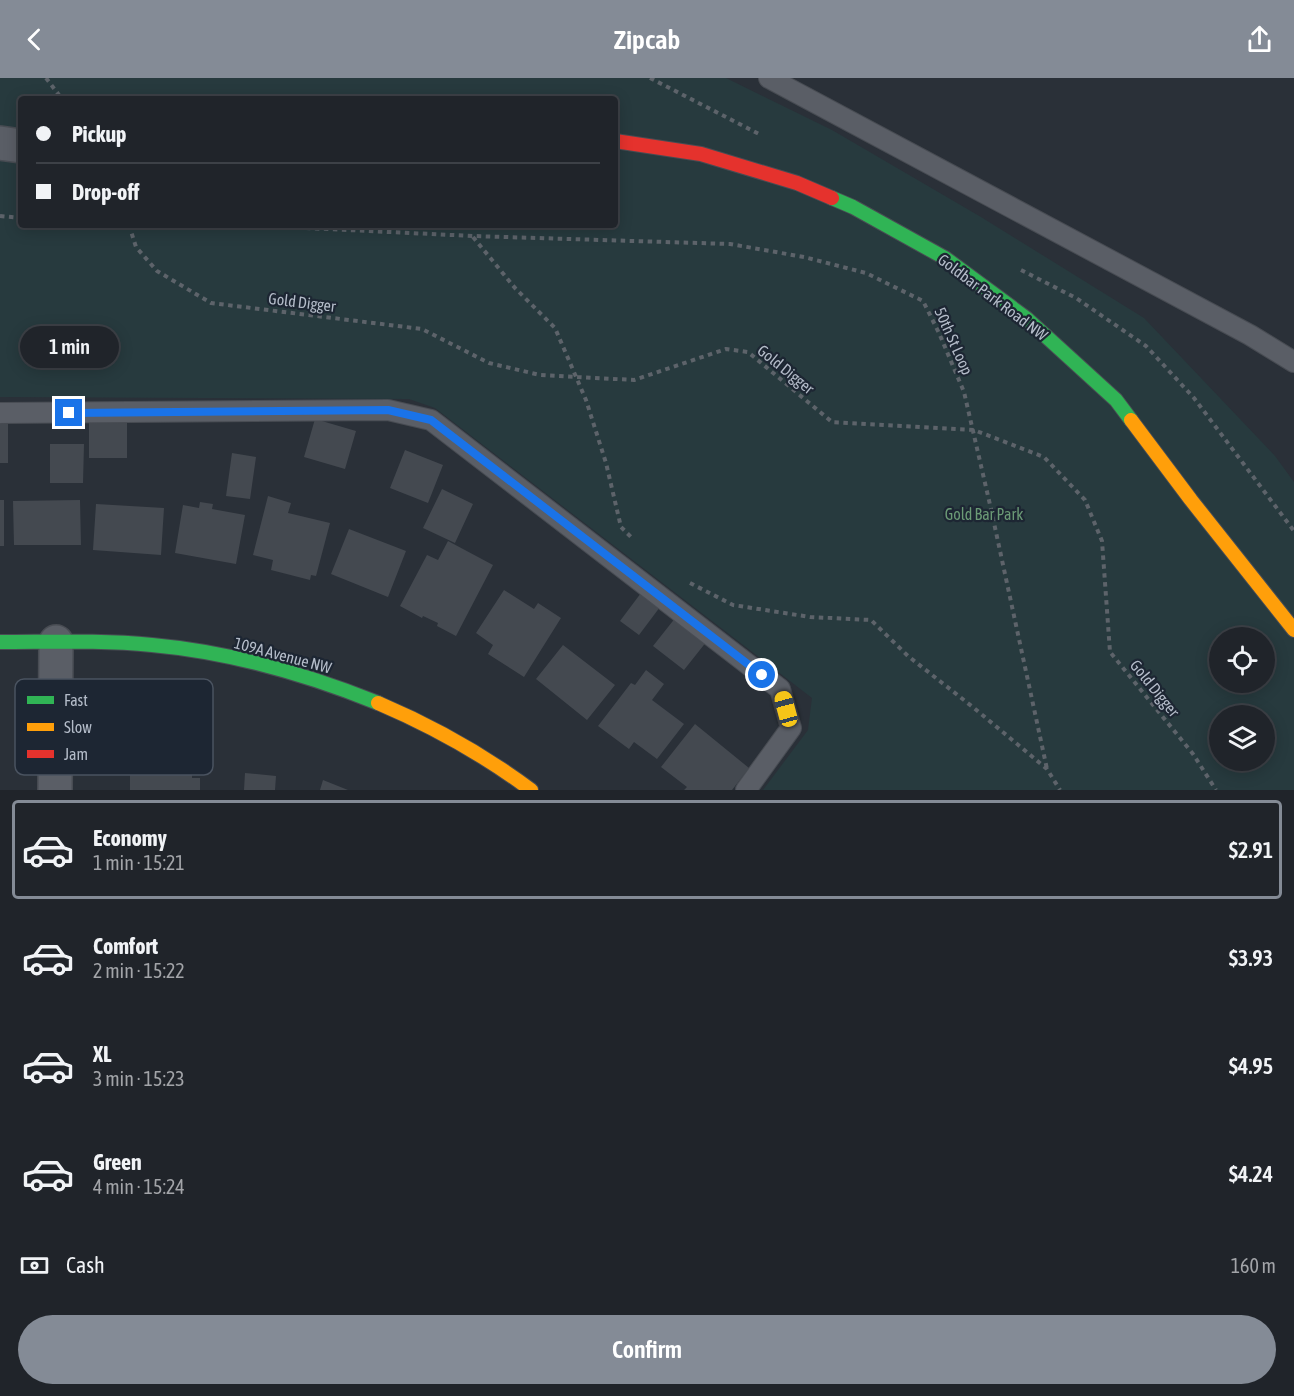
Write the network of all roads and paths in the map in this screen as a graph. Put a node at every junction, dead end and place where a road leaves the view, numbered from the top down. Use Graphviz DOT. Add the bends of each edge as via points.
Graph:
graph roads {
  1 [pos="46,78"];
  2 [pos="768,78"];
  3 [pos="60,96"];
  4 [pos="618,141"];
  5 [pos="0,143"];
  6 [pos="18,146"];
  7 [pos="0,216"];
  8 [pos="18,218"];
  9 [pos="130,228"];
  10 [pos="300,228"];
  11 [pos="473,237"];
  12 [pos="1294,362"];
  13 [pos="0,414"];
  14 [pos="974,430"];
  15 [pos="637,544"];
  16 [pos="682,579"];
  17 [pos="1294,630"];
  18 [pos="0,642"];
  19 [pos="56,642"];
  20 [pos="56,679"];
  21 [pos="1047,769"];
  22 [pos="55,775"];
  23 [pos="55,790"];
  24 [pos="531,790"];
  25 [pos="746,790"];
  26 [pos="1060,790"];
  27 [pos="1216,790"];
  1 -- 3 [label="path"];
  2 -- 12 [label="lane" via="1240,329"];
  4 -- 17 [label="street, Goldbar Park Road NW" via="701,154 797,183 853,207 945,258 1026,318 1116,400"];
  5 -- 6 [label="street"];
  7 -- 8 [label="path"];
  9 -- 14 [label="path, Gold Digger" via="136,247 157,271 212,303 422,329 489,363 540,375 634,380 726,349 748,352 832,422"];
  10 -- 11 [label="path, 50th St Loop"];
  11 -- 14 [label="path, 50th St Loop" via="730,244 866,273 923,301 964,392"];
  11 -- 15 [label="path" via="555,328 586,400 621,527"];
  13 -- 25 [label="lane" via="388,410 431,420 780,689 791,728"];
  14 -- 21 [label="path, 50th St Loop"];
  14 -- 27 [label="path, Gold Digger" via="1044,457 1085,500 1102,541 1110,652 1193,754"];
  16 -- 21 [label="path, 50th St Loop" via="734,605 810,617 871,620 908,656"];
  18 -- 19 [label="street, 109A Avenue NW"];
  19 -- 20 [label="street"];
  19 -- 24 [label="street, 109A Avenue NW" via="172,647 291,671 354,692 423,723"];
  21 -- 26 [label="path, 50th St Loop"];
  22 -- 23 [label="street"];
}
